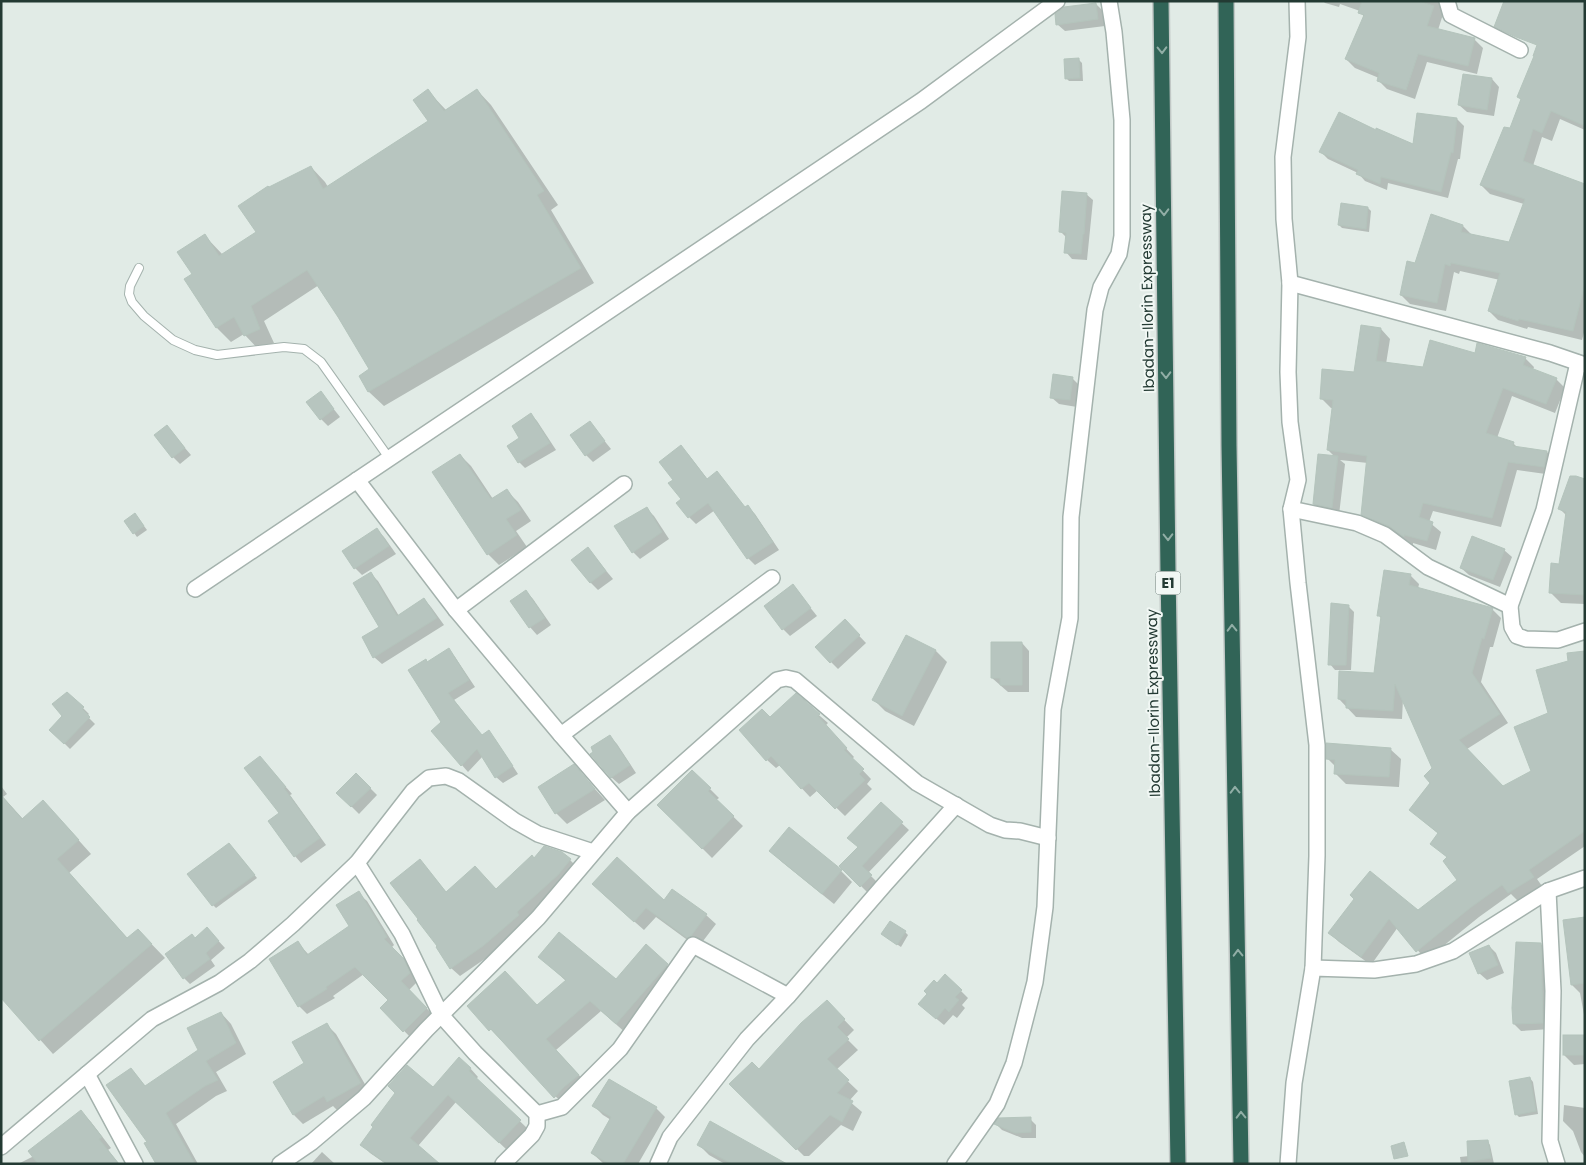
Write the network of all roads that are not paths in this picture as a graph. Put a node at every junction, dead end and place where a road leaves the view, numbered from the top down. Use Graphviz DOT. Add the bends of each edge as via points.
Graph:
graph roads {
  1 [pos="1057,1"];
  2 [pos="1108,1"];
  3 [pos="1161,1"];
  4 [pos="1226,1"];
  5 [pos="1297,1"];
  6 [pos="1447,1"];
  7 [pos="1520,50"];
  8 [pos="139,268"];
  9 [pos="1290,283"];
  10 [pos="1582,364"];
  11 [pos="389,458"];
  12 [pos="357,480"];
  13 [pos="624,484"];
  14 [pos="1291,509"];
  15 [pos="772,578"];
  16 [pos="195,589"];
  17 [pos="1510,606"];
  18 [pos="456,610"];
  19 [pos="1585,631"];
  20 [pos="561,735"];
  21 [pos="956,806"];
  22 [pos="628,812"];
  23 [pos="1048,838"];
  24 [pos="593,852"];
  25 [pos="357,864"];
  26 [pos="1585,878"];
  27 [pos="1548,891"];
  28 [pos="1313,968"];
  29 [pos="788,996"];
  30 [pos="441,1015"];
  31 [pos="87,1074"];
  32 [pos="537,1114"];
  33 [pos="1,1147"];
  34 [pos="135,1164"];
  35 [pos="280,1164"];
  36 [pos="503,1164"];
  37 [pos="658,1164"];
  38 [pos="954,1164"];
  39 [pos="1178,1164"];
  40 [pos="1241,1164"];
  41 [pos="1288,1164"];
  42 [pos="1557,1164"];
  1 -- 11 [label="street" via="921,101"];
  2 -- 23 [label="street" via="1122,120 1122,236 1119,254 1101,287 1095,310 1072,517 1070,618 1053,710"];
  3 -- 39 [label="highway, Ibadan-Ilorin Expressway / E1, one-way"];
  40 -- 4 [label="highway, one-way" via="1229,456"];
  5 -- 9 [label="street" via="1298,37 1283,157"];
  6 -- 7 [label="street" via="1451,15"];
  8 -- 11 [label="lane" via="130,286 132,302 173,340 217,355 304,349 321,362"];
  9 -- 10 [label="street"];
  9 -- 14 [label="street" via="1290,422 1298,480"];
  10 -- 17 [label="street" via="1544,510"];
  11 -- 12 [label="street"];
  12 -- 16 [label="street"];
  12 -- 18 [label="street"];
  13 -- 18 [label="street"];
  14 -- 17 [label="street" via="1357,523 1385,535 1428,567"];
  14 -- 28 [label="street" via="1317,746"];
  15 -- 20 [label="street"];
  17 -- 19 [label="street" via="1512,627 1518,636 1526,640 1558,640"];
  18 -- 20 [label="street"];
  20 -- 22 [label="street"];
  21 -- 22 [label="street" via="917,783 795,680 786,678 777,680"];
  21 -- 23 [label="street" via="990,825"];
  21 -- 29 [label="street"];
  22 -- 24 [label="street"];
  23 -- 38 [label="street" via="1045,907 1035,982 1014,1064 997,1104"];
  24 -- 25 [label="street" via="538,834 514,821 459,781 446,776 429,778 413,791"];
  24 -- 30 [label="street" via="538,918"];
  25 -- 30 [label="street" via="402,934"];
  25 -- 31 [label="street" via="250,961 219,983 152,1019"];
  26 -- 27 [label="street"];
  27 -- 28 [label="street" via="1453,951 1416,964 1374,970"];
  27 -- 42 [label="street" via="1553,991 1550,1141"];
  28 -- 41 [label="street" via="1294,1083"];
  29 -- 32 [label="street" via="693,945 620,1049 562,1108"];
  29 -- 37 [label="street" via="747,1039 676,1129"];
  30 -- 32 [label="street"];
  30 -- 35 [label="street" via="364,1098"];
  31 -- 33 [label="street"];
  31 -- 34 [label="street"];
  32 -- 36 [label="street" via="537,1126 532,1135"];
}
